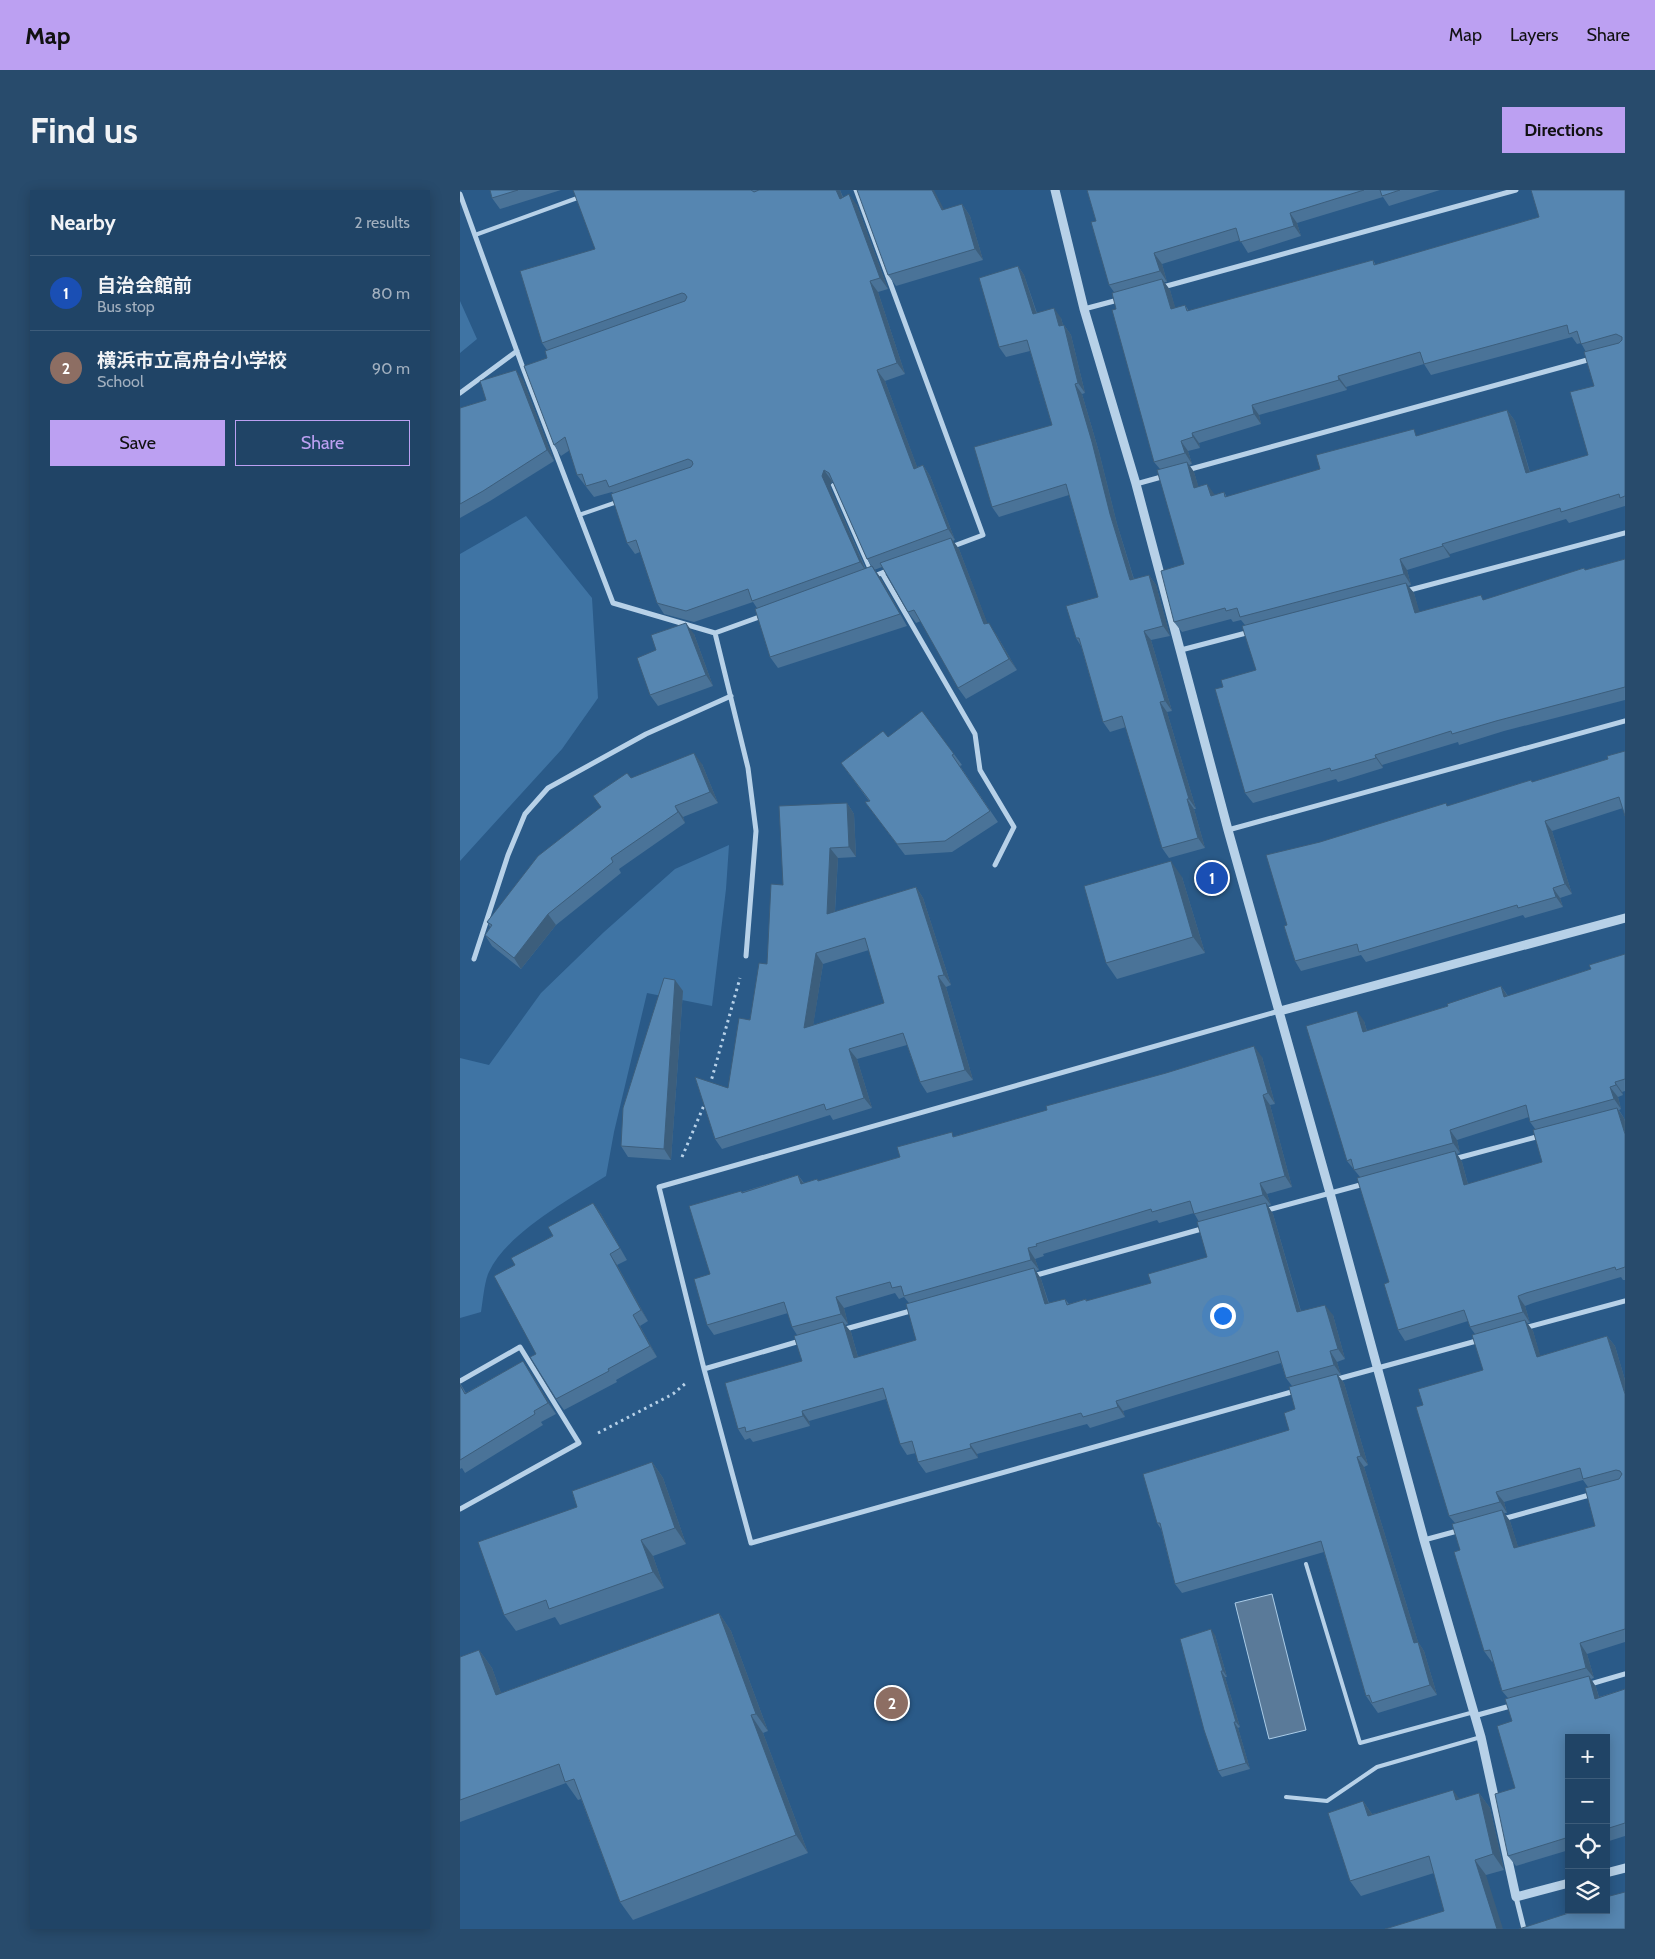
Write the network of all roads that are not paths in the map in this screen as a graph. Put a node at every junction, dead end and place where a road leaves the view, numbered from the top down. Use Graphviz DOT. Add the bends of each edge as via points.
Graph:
graph roads {
  1 [pos="856,190"];
  2 [pos="1055,190"];
  3 [pos="1516,190"];
  4 [pos="460,194"];
  5 [pos="583,196"];
  6 [pos="475,234"];
  7 [pos="1161,288"];
  8 [pos="1123,298"];
  9 [pos="1084,309"];
  10 [pos="517,351"];
  11 [pos="1596,357"];
  12 [pos="532,365"];
  13 [pos="523,368"];
  14 [pos="460,393"];
  15 [pos="1184,471"];
  16 [pos="1174,474"];
  17 [pos="1136,484"];
  18 [pos="832,485"];
  19 [pos="625,499"];
  20 [pos="579,516"];
  21 [pos="1625,533"];
  22 [pos="946,549"];
  23 [pos="891,570"];
  24 [pos="882,573"];
  25 [pos="873,576"];
  26 [pos="864,580"];
  27 [pos="1403,592"];
  28 [pos="771,613"];
  29 [pos="1258,630"];
  30 [pos="715,633"];
  31 [pos="1180,650"];
  32 [pos="730,696"];
  33 [pos="1625,722"];
  34 [pos="1228,830"];
  35 [pos="996,865"];
  36 [pos="1625,918"];
  37 [pos="746,956"];
  38 [pos="474,959"];
  39 [pos="1280,1011"];
  40 [pos="1549,1134"];
  41 [pos="1444,1162"];
  42 [pos="1368,1182"];
  43 [pos="1330,1193"];
  44 [pos="1254,1214"];
  45 [pos="1207,1227"];
  46 [pos="1027,1278"];
  47 [pos="1625,1300"];
  48 [pos="922,1307"];
  49 [pos="1521,1329"];
  50 [pos="837,1331"];
  51 [pos="808,1339"];
  52 [pos="1483,1340"];
  53 [pos="704,1368"];
  54 [pos="1379,1368"];
  55 [pos="460,1381"];
  56 [pos="1331,1381"];
  57 [pos="1302,1389"];
  58 [pos="1596,1493"];
  59 [pos="460,1509"];
  60 [pos="1501,1519"];
  61 [pos="1472,1527"];
  62 [pos="1424,1540"];
  63 [pos="1306,1564"];
  64 [pos="1625,1674"];
  65 [pos="1578,1687"];
  66 [pos="1522,1703"];
  67 [pos="1474,1714"];
  68 [pos="1481,1737"];
  69 [pos="1286,1797"];
  70 [pos="1625,1868"];
  71 [pos="1610,1872"];
  72 [pos="1565,1884"];
  73 [pos="1516,1897"];
  74 [pos="1524,1929"];
  1 -- 22 [label="street" via="983,535"];
  2 -- 9 [label="street"];
  3 -- 7 [label="street"];
  4 -- 6 [label="street"];
  5 -- 6 [label="lane"];
  6 -- 10 [label="street"];
  8 -- 9 [label="street"];
  9 -- 17 [label="street"];
  10 -- 13 [label="street"];
  10 -- 14 [label="street"];
  11 -- 15 [label="street"];
  12 -- 13 [label="lane"];
  13 -- 20 [label="street"];
  16 -- 17 [label="street"];
  17 -- 31 [label="street"];
  18 -- 25 [label="lane"];
  19 -- 20 [label="lane"];
  20 -- 30 [label="street" via="613,602"];
  21 -- 27 [label="street"];
  23 -- 24 [label="street"];
  24 -- 25 [label="street"];
  24 -- 35 [label="street" via="975,734 980,770 1014,827"];
  25 -- 26 [label="street"];
  28 -- 30 [label="street"];
  29 -- 31 [label="street"];
  30 -- 32 [label="street"];
  31 -- 34 [label="street"];
  32 -- 37 [label="street" via="748,768 756,831"];
  32 -- 38 [label="street" via="646,734 548,788 525,814"];
  33 -- 34 [label="street"];
  34 -- 39 [label="street"];
  36 -- 39 [label="street"];
  39 -- 43 [label="street"];
  39 -- 53 [label="street" via="659,1187"];
  40 -- 41 [label="street"];
  42 -- 43 [label="street"];
  43 -- 44 [label="street"];
  43 -- 54 [label="street"];
  45 -- 46 [label="street"];
  47 -- 49 [label="street"];
  48 -- 50 [label="street"];
  51 -- 53 [label="street"];
  52 -- 54 [label="street"];
  53 -- 57 [label="street" via="751,1543"];
  54 -- 56 [label="street"];
  54 -- 62 [label="street"];
  55 -- 59 [label="street" via="520,1347 579,1442"];
  58 -- 60 [label="street"];
  61 -- 62 [label="street"];
  62 -- 67 [label="street"];
  63 -- 67 [label="lane" via="1360,1742"];
  64 -- 65 [label="street"];
  66 -- 67 [label="street"];
  67 -- 68 [label="street"];
  68 -- 69 [label="lane" via="1377,1767 1327,1801"];
  68 -- 73 [label="street"];
  70 -- 71 [label="street"];
  72 -- 73 [label="street"];
  73 -- 74 [label="street"];
}
